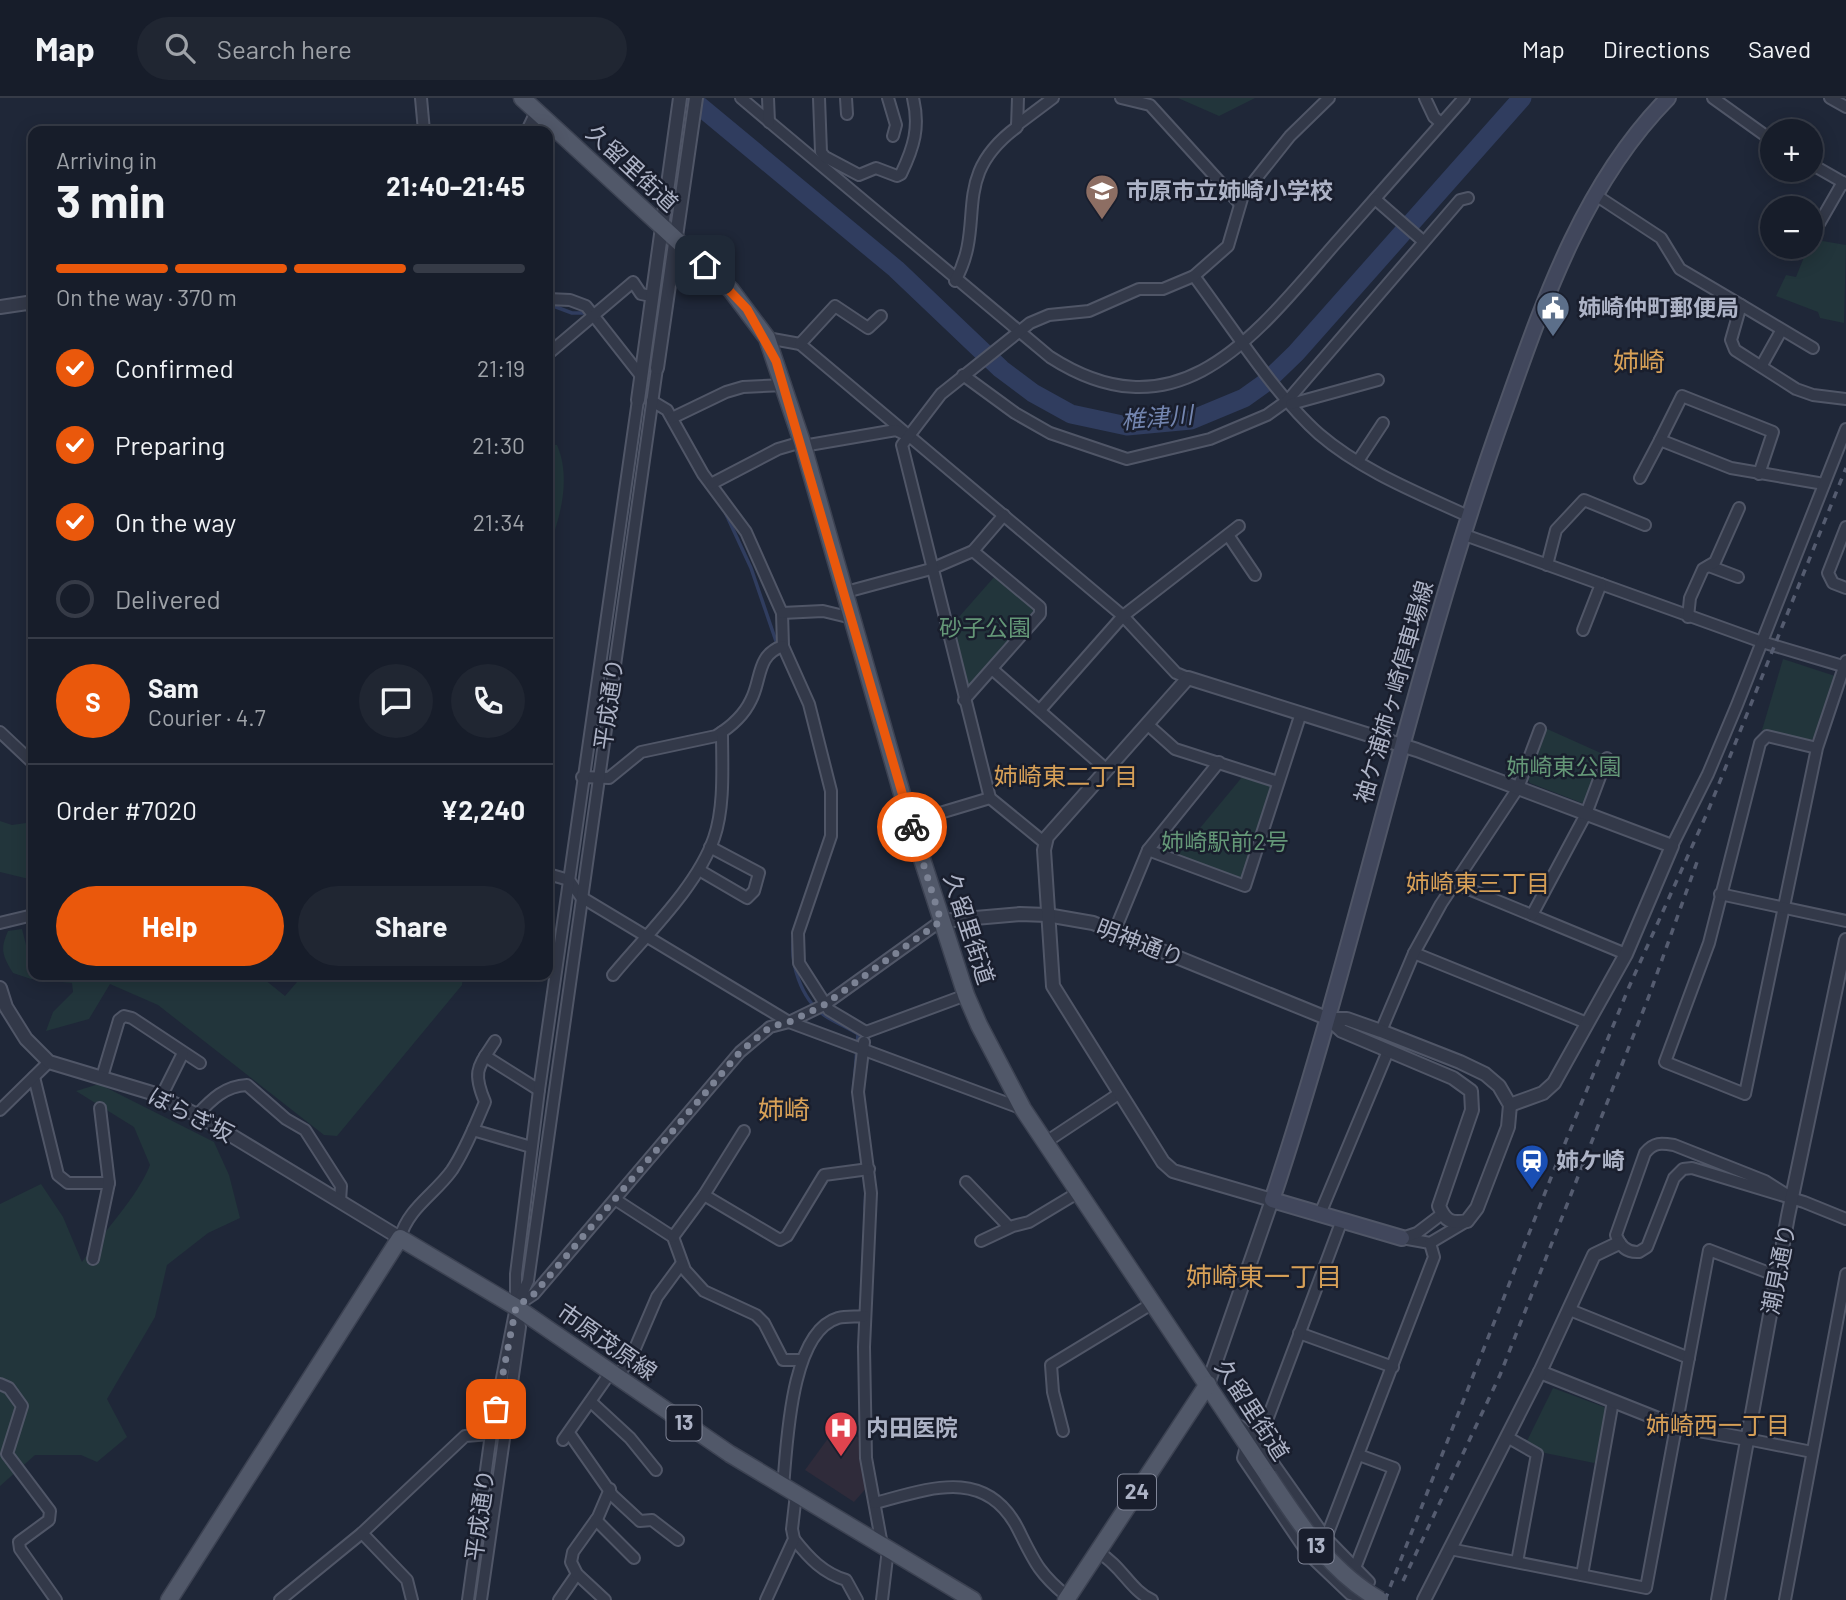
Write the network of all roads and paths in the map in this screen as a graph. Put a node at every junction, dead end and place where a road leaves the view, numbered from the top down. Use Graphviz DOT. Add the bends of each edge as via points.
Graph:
graph roads {
  1 [pos="421,98"];
  2 [pos="522,98"];
  3 [pos="680,98"];
  4 [pos="696,98"];
  5 [pos="741,98"];
  6 [pos="768,98"];
  7 [pos="819,98"];
  8 [pos="846,98"];
  9 [pos="888,98"];
  10 [pos="913,98"];
  11 [pos="1018,98"];
  12 [pos="1053,98"];
  13 [pos="1121,98"];
  14 [pos="1329,98"];
  15 [pos="1426,98"];
  16 [pos="1464,98"];
  17 [pos="1668,98"];
  18 [pos="1713,98"];
  19 [pos="1830,98"];
  20 [pos="1846,107"];
  21 [pos="537,112"];
  22 [pos="847,114"];
  23 [pos="769,122"];
  24 [pos="1441,123"];
  25 [pos="1017,125"];
  26 [pos="424,126"];
  27 [pos="530,126"];
  28 [pos="552,126"];
  29 [pos="553,127"];
  30 [pos="1760,132"];
  31 [pos="893,136"];
  32 [pos="1823,171"];
  33 [pos="859,175"];
  34 [pos="1844,183"];
  35 [pos="851,192"];
  36 [pos="1597,196"];
  37 [pos="1468,198"];
  38 [pos="1375,199"];
  39 [pos="1239,203"];
  40 [pos="1823,218"];
  41 [pos="663,227"];
  42 [pos="676,240"];
  43 [pos="1423,241"];
  44 [pos="1194,276"];
  45 [pos="955,281"];
  46 [pos="651,296"];
  47 [pos="553,299"];
  48 [pos="28,304"];
  49 [pos="1741,305"];
  50 [pos="0,307"];
  51 [pos="594,315"];
  52 [pos="881,316"];
  53 [pos="1018,331"];
  54 [pos="1781,331"];
  55 [pos="766,338"];
  56 [pos="1245,343"];
  57 [pos="800,344"];
  58 [pos="1813,348"];
  59 [pos="553,350"];
  60 [pos="1762,365"];
  61 [pos="657,368"];
  62 [pos="963,375"];
  63 [pos="641,376"];
  64 [pos="1377,380"];
  65 [pos="785,385"];
  66 [pos="1846,399"];
  67 [pos="638,400"];
  68 [pos="652,401"];
  69 [pos="1289,402"];
  70 [pos="672,418"];
  71 [pos="1383,423"];
  72 [pos="1846,429"];
  73 [pos="908,435"];
  74 [pos="1660,440"];
  75 [pos="803,444"];
  76 [pos="1358,461"];
  77 [pos="1640,472"];
  78 [pos="1759,474"];
  79 [pos="711,484"];
  80 [pos="1824,484"];
  81 [pos="1739,508"];
  82 [pos="1004,515"];
  83 [pos="1468,516"];
  84 [pos="1645,525"];
  85 [pos="1239,526"];
  86 [pos="1846,527"];
  87 [pos="1462,534"];
  88 [pos="1228,536"];
  89 [pos="973,551"];
  90 [pos="1547,565"];
  91 [pos="1709,566"];
  92 [pos="931,569"];
  93 [pos="1255,575"];
  94 [pos="1738,577"];
  95 [pos="1601,584"];
  96 [pos="1846,588"];
  97 [pos="846,592"];
  98 [pos="782,613"];
  99 [pos="1123,616"];
  100 [pos="1688,617"];
  101 [pos="852,618"];
  102 [pos="1583,630"];
  103 [pos="1762,642"];
  104 [pos="783,646"];
  105 [pos="1845,665"];
  106 [pos="992,669"];
  107 [pos="1188,678"];
  108 [pos="964,700"];
  109 [pos="1040,710"];
  110 [pos="1301,713"];
  111 [pos="1147,724"];
  112 [pos="1540,729"];
  113 [pos="0,732"];
  114 [pos="722,732"];
  115 [pos="1402,746"];
  116 [pos="1817,748"];
  117 [pos="28,758"];
  118 [pos="1607,758"];
  119 [pos="1219,762"];
  120 [pos="1107,770"];
  121 [pos="582,777"];
  122 [pos="598,778"];
  123 [pos="1278,782"];
  124 [pos="1518,788"];
  125 [pos="990,798"];
  126 [pos="1586,814"];
  127 [pos="910,822"];
  128 [pos="1045,844"];
  129 [pos="1672,846"];
  130 [pos="710,847"];
  131 [pos="1148,850"];
  132 [pos="699,870"];
  133 [pos="553,875"];
  134 [pos="569,880"];
  135 [pos="1454,883"];
  136 [pos="1720,894"];
  137 [pos="581,897"];
  138 [pos="1785,907"];
  139 [pos="1047,915"];
  140 [pos="1532,915"];
  141 [pos="28,916"];
  142 [pos="1846,920"];
  143 [pos="941,921"];
  144 [pos="0,923"];
  145 [pos="1115,930"];
  146 [pos="645,936"];
  147 [pos="1846,940"];
  148 [pos="1414,953"];
  149 [pos="1626,954"];
  150 [pos="613,975"];
  151 [pos="0,988"];
  152 [pos="966,995"];
  153 [pos="824,1005"];
  154 [pos="1329,1019"];
  155 [pos="789,1022"];
  156 [pos="1587,1023"];
  157 [pos="1381,1031"];
  158 [pos="866,1032"];
  159 [pos="495,1041"];
  160 [pos="863,1048"];
  161 [pos="1388,1051"];
  162 [pos="183,1053"];
  163 [pos="485,1056"];
  164 [pos="49,1062"];
  165 [pos="200,1063"];
  166 [pos="34,1077"];
  167 [pos="102,1077"];
  168 [pos="538,1090"];
  169 [pos="1120,1093"];
  170 [pos="161,1097"];
  171 [pos="1510,1105"];
  172 [pos="100,1108"];
  173 [pos="1023,1109"];
  174 [pos="0,1111"];
  175 [pos="197,1115"];
  176 [pos="473,1130"];
  177 [pos="744,1132"];
  178 [pos="1046,1142"];
  179 [pos="531,1147"];
  180 [pos="869,1169"];
  181 [pos="967,1182"];
  182 [pos="109,1183"];
  183 [pos="1079,1192"];
  184 [pos="704,1195"];
  185 [pos="1792,1199"];
  186 [pos="615,1200"];
  187 [pos="1272,1200"];
  188 [pos="340,1201"];
  189 [pos="1320,1214"];
  190 [pos="1442,1214"];
  191 [pos="1846,1219"];
  192 [pos="1342,1220"];
  193 [pos="1467,1221"];
  194 [pos="1009,1227"];
  195 [pos="673,1237"];
  196 [pos="400,1238"];
  197 [pos="1402,1238"];
  198 [pos="981,1241"];
  199 [pos="1430,1243"];
  200 [pos="1619,1243"];
  201 [pos="93,1259"];
  202 [pos="682,1263"];
  203 [pos="1846,1274"];
  204 [pos="1777,1276"];
  205 [pos="1153,1303"];
  206 [pos="516,1307"];
  207 [pos="1570,1310"];
  208 [pos="865,1316"];
  209 [pos="1842,1320"];
  210 [pos="1299,1333"];
  211 [pos="1689,1358"];
  212 [pos="800,1360"];
  213 [pos="1392,1367"];
  214 [pos="1540,1372"];
  215 [pos="613,1375"];
  216 [pos="0,1384"];
  217 [pos="1208,1384"];
  218 [pos="1613,1401"];
  219 [pos="591,1402"];
  220 [pos="1676,1426"];
  221 [pos="1063,1431"];
  222 [pos="491,1434"];
  223 [pos="1507,1437"];
  224 [pos="1747,1439"];
  225 [pos="1253,1446"];
  226 [pos="1812,1452"];
  227 [pos="1359,1455"];
  228 [pos="656,1470"];
  229 [pos="610,1489"];
  230 [pos="790,1490"];
  231 [pos="875,1503"];
  232 [pos="596,1520"];
  233 [pos="362,1533"];
  234 [pos="1326,1538"];
  235 [pos="794,1539"];
  236 [pos="678,1540"];
  237 [pos="885,1547"];
  238 [pos="1450,1549"];
  239 [pos="1098,1552"];
  240 [pos="634,1558"];
  241 [pos="1517,1562"];
  242 [pos="1355,1568"];
  243 [pos="577,1574"];
  244 [pos="1582,1575"];
  245 [pos="1067,1598"];
  246 [pos="51,1599"];
  247 [pos="169,1600"];
  248 [pos="280,1600"];
  249 [pos="412,1600"];
  250 [pos="468,1600"];
  251 [pos="481,1600"];
  252 [pos="559,1600"];
  253 [pos="605,1600"];
  254 [pos="766,1600"];
  255 [pos="857,1600"];
  256 [pos="882,1600"];
  257 [pos="974,1600"];
  258 [pos="1152,1600"];
  259 [pos="1380,1600"];
  260 [pos="1424,1600"];
  261 [pos="1718,1600"];
  262 [pos="1785,1600"];
  1 -- 26 [label="street"];
  2 -- 21 [label="main road, 久留里街道"];
  3 -- 41 [label="street, 平成通り"];
  4 -- 42 [label="street, 平成通り"];
  5 -- 23 [label="street"];
  6 -- 23 [label="street"];
  7 -- 33 [label="street" via="821,152"];
  8 -- 22 [label="street"];
  9 -- 31 [label="street" via="896,125"];
  10 -- 33 [label="street" via="918,123 901,174 876,168"];
  11 -- 25 [label="street"];
  12 -- 25 [label="street"];
  13 -- 39 [label="street" via="1150,105"];
  14 -- 39 [label="street" via="1290,136"];
  15 -- 24 [label="street"];
  16 -- 24 [label="street"];
  17 -- 36 [label="main road, 袖ケ浦姉ヶ崎停車場線" via="1644,122"];
  18 -- 30 [label="street"];
  19 -- 20 [label="street"];
  21 -- 27 [label="street"];
  21 -- 28 [label="main road, 久留里街道"];
  23 -- 35 [label="street"];
  24 -- 38 [label="street"];
  25 -- 45 [label="street" via="992,148 976,174 965,258"];
  29 -- 41 [label="main road, 久留里街道"];
  32 -- 34 [label="street"];
  33 -- 35 [label="street"];
  34 -- 40 [label="street"];
  35 -- 45 [label="street"];
  36 -- 49 [label="street" via="1661,238 1680,269"];
  36 -- 83 [label="main road, 袖ケ浦姉ヶ崎停車場線" via="1541,307"];
  37 -- 43 [label="street" via="1460,200"];
  38 -- 43 [label="street"];
  38 -- 56 [label="street"];
  39 -- 44 [label="street" via="1228,246"];
  41 -- 42 [label="main road, 久留里街道"];
  41 -- 46 [label="street, 平成通り"];
  42 -- 55 [label="main road, 久留里街道" via="731,290"];
  42 -- 61 [label="street, 平成通り"];
  43 -- 69 [label="street"];
  44 -- 53 [label="street" via="1163,289 1139,289 1089,311 1049,315"];
  44 -- 56 [label="street"];
  45 -- 53 [label="street"];
  46 -- 51 [label="street" via="641,294 633,282"];
  46 -- 63 [label="street, 平成通り"];
  47 -- 51 [label="street" via="586,306"];
  48 -- 50 [label="street"];
  49 -- 54 [label="street"];
  49 -- 60 [label="street" via="1732,345"];
  51 -- 59 [label="street"];
  51 -- 63 [label="street"];
  52 -- 57 [label="street" via="868,328 835,306"];
  53 -- 56 [label="street" via="1070,370 1136,387 1195,376"];
  53 -- 62 [label="street"];
  54 -- 58 [label="street"];
  54 -- 60 [label="street"];
  55 -- 57 [label="street"];
  55 -- 65 [label="main road, 久留里街道"];
  56 -- 69 [label="street"];
  57 -- 73 [label="street"];
  60 -- 66 [label="street" via="1796,389"];
  61 -- 68 [label="street, 平成通り"];
  62 -- 69 [label="street" via="1050,433 1127,459 1210,439"];
  62 -- 73 [label="street"];
  63 -- 67 [label="street, 平成通り"];
  64 -- 69 [label="street"];
  65 -- 70 [label="street" via="743,387"];
  65 -- 75 [label="main road, 久留里街道"];
  67 -- 121 [label="street, 平成通り"];
  68 -- 70 [label="street"];
  68 -- 122 [label="street, 平成通り"];
  69 -- 76 [label="street" via="1321,436"];
  70 -- 79 [label="street"];
  71 -- 76 [label="street"];
  72 -- 80 [label="street"];
  73 -- 75 [label="street" via="896,430"];
  73 -- 82 [label="street"];
  73 -- 92 [label="street" via="903,456"];
  74 -- 77 [label="street"];
  74 -- 78 [label="street"];
  74 -- 78 [label="street" via="1682,396 1773,432"];
  75 -- 79 [label="street" via="769,453"];
  75 -- 97 [label="main road, 久留里街道"];
  76 -- 83 [label="street"];
  78 -- 80 [label="street"];
  79 -- 98 [label="street" via="746,531"];
  80 -- 103 [label="street"];
  81 -- 91 [label="street"];
  82 -- 89 [label="street"];
  82 -- 99 [label="street"];
  83 -- 87 [label="main road, 袖ケ浦姉ヶ崎停車場線"];
  84 -- 90 [label="street" via="1584,500 1556,530"];
  85 -- 88 [label="street"];
  86 -- 96 [label="street" via="1828,573 1833,583"];
  87 -- 90 [label="street"];
  87 -- 115 [label="main road, 袖ケ浦姉ヶ崎停車場線"];
  88 -- 93 [label="street"];
  88 -- 99 [label="street"];
  89 -- 92 [label="street"];
  89 -- 106 [label="street" via="1040,607 1040,614"];
  90 -- 95 [label="street"];
  91 -- 94 [label="street"];
  91 -- 100 [label="street" via="1703,569 1690,598"];
  92 -- 97 [label="street"];
  92 -- 108 [label="street"];
  95 -- 100 [label="street"];
  95 -- 102 [label="street"];
  97 -- 101 [label="main road, 久留里街道"];
  98 -- 101 [label="street" via="823,611"];
  98 -- 104 [label="street"];
  99 -- 107 [label="street" via="1176,673"];
  99 -- 109 [label="street"];
  100 -- 103 [label="street"];
  101 -- 127 [label="main road, 久留里街道"];
  103 -- 105 [label="street"];
  103 -- 129 [label="street" via="1708,774"];
  104 -- 114 [label="street" via="764,658 749,704"];
  104 -- 153 [label="street" via="809,704 831,791 831,836 803,915 797,950 799,963"];
  105 -- 116 [label="street"];
  106 -- 108 [label="street"];
  106 -- 109 [label="street"];
  107 -- 110 [label="street"];
  107 -- 111 [label="street"];
  108 -- 125 [label="street"];
  109 -- 120 [label="street"];
  110 -- 115 [label="street"];
  110 -- 123 [label="street"];
  111 -- 119 [label="street" via="1175,748"];
  111 -- 120 [label="street"];
  112 -- 124 [label="street"];
  113 -- 117 [label="street"];
  114 -- 122 [label="street" via="641,752 609,778"];
  114 -- 130 [label="street" via="721,778"];
  115 -- 124 [label="street"];
  115 -- 154 [label="main road, 袖ケ浦姉ヶ崎停車場線"];
  116 -- 136 [label="street" via="1763,738"];
  116 -- 138 [label="street"];
  118 -- 126 [label="street"];
  119 -- 123 [label="street"];
  119 -- 131 [label="street"];
  120 -- 128 [label="street"];
  121 -- 122 [label="street"];
  121 -- 134 [label="street, 平成通り"];
  122 -- 137 [label="street, 平成通り"];
  123 -- 131 [label="street" via="1245,886"];
  124 -- 126 [label="street"];
  124 -- 135 [label="street"];
  125 -- 127 [label="street"];
  125 -- 128 [label="street"];
  126 -- 129 [label="street"];
  126 -- 140 [label="street"];
  127 -- 143 [label="main road, 久留里街道"];
  128 -- 139 [label="street"];
  129 -- 149 [label="street"];
  130 -- 132 [label="street"];
  130 -- 132 [label="street" via="759,873 754,891 747,898"];
  131 -- 145 [label="street"];
  132 -- 146 [label="street"];
  133 -- 134 [label="street"];
  134 -- 137 [label="street"];
  134 -- 168 [label="street, 平成通り"];
  135 -- 140 [label="street"];
  135 -- 148 [label="street"];
  136 -- 138 [label="street"];
  136 -- 138 [label="street" via="1695,984 1665,1062 1745,1094"];
  137 -- 146 [label="street"];
  137 -- 206 [label="street, 平成通り" via="528,1281"];
  138 -- 142 [label="street"];
  139 -- 143 [label="street, 明神通り"];
  139 -- 145 [label="street, 明神通り"];
  139 -- 169 [label="street" via="1053,986"];
  140 -- 149 [label="street"];
  141 -- 144 [label="street"];
  143 -- 152 [label="main road, 久留里街道"];
  143 -- 153 [label="street"];
  145 -- 154 [label="street, 明神通り"];
  146 -- 150 [label="street"];
  146 -- 155 [label="street"];
  147 -- 185 [label="street, 潮見通り"];
  148 -- 156 [label="street"];
  148 -- 157 [label="street"];
  149 -- 156 [label="street"];
  151 -- 164 [label="street" via="26,1039"];
  152 -- 158 [label="street"];
  152 -- 173 [label="main road, 久留里街道"];
  153 -- 155 [label="street"];
  153 -- 158 [label="street"];
  154 -- 157 [label="street, 明神通り" via="1348,1019"];
  154 -- 161 [label="street, 明神通り" via="1342,1031"];
  154 -- 187 [label="main road, 袖ケ浦姉ヶ崎停車場線"];
  155 -- 160 [label="street"];
  155 -- 186 [label="street" via="770,1027 740,1052"];
  156 -- 171 [label="street" via="1549,1089"];
  157 -- 171 [label="street, 明神通り" via="1485,1074"];
  158 -- 160 [label="street"];
  159 -- 163 [label="street"];
  160 -- 173 [label="street"];
  160 -- 180 [label="street" via="858,1092"];
  161 -- 189 [label="street"];
  161 -- 190 [label="street, 明神通り" via="1453,1078 1471,1091 1474,1099 1440,1198"];
  162 -- 165 [label="street"];
  162 -- 167 [label="street" via="124,1016"];
  162 -- 170 [label="street"];
  163 -- 168 [label="street"];
  163 -- 176 [label="street" via="476,1076 485,1102"];
  164 -- 166 [label="street"];
  164 -- 167 [label="street, ぼらぎ坂"];
  166 -- 174 [label="street"];
  166 -- 182 [label="street" via="58,1175 68,1183"];
  167 -- 170 [label="street, ぼらぎ坂"];
  168 -- 179 [label="street, 平成通り"];
  169 -- 178 [label="street"];
  169 -- 187 [label="street" via="1167,1168"];
  170 -- 175 [label="street, ぼらぎ坂"];
  171 -- 193 [label="street" via="1508,1127 1477,1208"];
  172 -- 182 [label="street"];
  173 -- 178 [label="main road, 久留里街道"];
  175 -- 188 [label="street, ぼらぎ坂"];
  175 -- 188 [label="street" via="213,1098 233,1086 247,1085 305,1130 341,1186"];
  176 -- 179 [label="street"];
  176 -- 196 [label="street" via="450,1173 404,1223"];
  177 -- 184 [label="street"];
  178 -- 183 [label="main road, 久留里街道"];
  179 -- 206 [label="street, 平成通り"];
  180 -- 184 [label="street" via="824,1175 780,1240"];
  180 -- 208 [label="street"];
  181 -- 194 [label="street"];
  182 -- 201 [label="street"];
  183 -- 194 [label="street" via="1030,1222"];
  183 -- 205 [label="main road, 久留里街道"];
  184 -- 195 [label="street"];
  185 -- 191 [label="street"];
  185 -- 200 [label="street" via="1683,1169 1674,1178 1647,1247 1633,1252"];
  185 -- 200 [label="street" via="1765,1181 1674,1145 1651,1145 1620,1222"];
  185 -- 204 [label="street, 潮見通り"];
  186 -- 195 [label="street"];
  186 -- 206 [label="street" via="534,1294"];
  187 -- 189 [label="main road"];
  187 -- 217 [label="street"];
  188 -- 196 [label="street, ぼらぎ坂"];
  189 -- 192 [label="main road"];
  190 -- 193 [label="street" via="1451,1222"];
  190 -- 197 [label="street"];
  192 -- 197 [label="main road"];
  192 -- 210 [label="street"];
  193 -- 199 [label="street"];
  194 -- 198 [label="street"];
  195 -- 202 [label="street"];
  196 -- 206 [label="main road, 市原茂原線 / 13"];
  196 -- 247 [label="main road"];
  197 -- 199 [label="street"];
  199 -- 213 [label="street" via="1434,1257"];
  200 -- 207 [label="street" via="1594,1255"];
  202 -- 212 [label="street" via="704,1291 756,1315 783,1360"];
  202 -- 215 [label="street" via="657,1297 633,1353"];
  203 -- 209 [label="street"];
  204 -- 211 [label="street" via="1709,1250"];
  204 -- 224 [label="street, 潮見通り"];
  205 -- 217 [label="main road, 久留里街道"];
  205 -- 221 [label="street" via="1051,1365"];
  206 -- 215 [label="main road, 市原茂原線 / 13"];
  206 -- 222 [label="street, 平成通り"];
  206 -- 251 [label="street, 平成通り" via="520,1327"];
  207 -- 211 [label="street"];
  207 -- 214 [label="street"];
  208 -- 212 [label="street" via="837,1318 825,1326"];
  208 -- 231 [label="street" via="866,1458"];
  209 -- 226 [label="street"];
  210 -- 213 [label="street"];
  210 -- 225 [label="street"];
  211 -- 220 [label="street"];
  212 -- 230 [label="street"];
  213 -- 227 [label="street"];
  214 -- 218 [label="street"];
  214 -- 223 [label="street"];
  215 -- 219 [label="street"];
  215 -- 230 [label="main road, 市原茂原線 / 13"];
  216 -- 246 [label="street" via="22,1406 7,1454 50,1511 49,1520 19,1542"];
  217 -- 225 [label="main road, 久留里街道 / 13"];
  217 -- 239 [label="main road, 24"];
  218 -- 220 [label="street"];
  218 -- 244 [label="street"];
  219 -- 228 [label="street"];
  219 -- 229 [label="street" via="566,1437"];
  220 -- 224 [label="street"];
  220 -- 244 [label="street" via="1646,1588"];
  222 -- 233 [label="street" via="465,1436"];
  222 -- 250 [label="street, 平成通り"];
  223 -- 238 [label="street"];
  223 -- 241 [label="street" via="1537,1454"];
  224 -- 226 [label="street"];
  224 -- 261 [label="street, 潮見通り"];
  225 -- 234 [label="street"];
  225 -- 242 [label="street" via="1243,1458 1284,1521 1324,1572 1360,1597 1368,1582"];
  225 -- 259 [label="main road, 久留里街道 / 13, bridge" via="1268,1476 1320,1550 1348,1580"];
  226 -- 262 [label="street"];
  227 -- 234 [label="street"];
  227 -- 242 [label="street" via="1394,1468"];
  229 -- 232 [label="street"];
  229 -- 236 [label="street" via="640,1521 652,1520"];
  230 -- 235 [label="street"];
  230 -- 237 [label="main road, 市原茂原線 / 13"];
  231 -- 237 [label="street"];
  231 -- 245 [label="street" via="945,1485 985,1493 1016,1527 1044,1578"];
  232 -- 240 [label="street"];
  232 -- 243 [label="street" via="573,1552 571,1562"];
  233 -- 248 [label="street"];
  233 -- 249 [label="street" via="407,1580"];
  234 -- 242 [label="street"];
  235 -- 254 [label="street"];
  235 -- 255 [label="street" via="814,1562 846,1580"];
  237 -- 256 [label="street"];
  237 -- 257 [label="main road, 市原茂原線 / 13"];
  238 -- 241 [label="street"];
  238 -- 260 [label="street"];
  239 -- 245 [label="main road, 24"];
  239 -- 258 [label="street" via="1115,1562 1139,1593"];
  241 -- 244 [label="street"];
  243 -- 252 [label="street"];
  243 -- 253 [label="street"];
}
